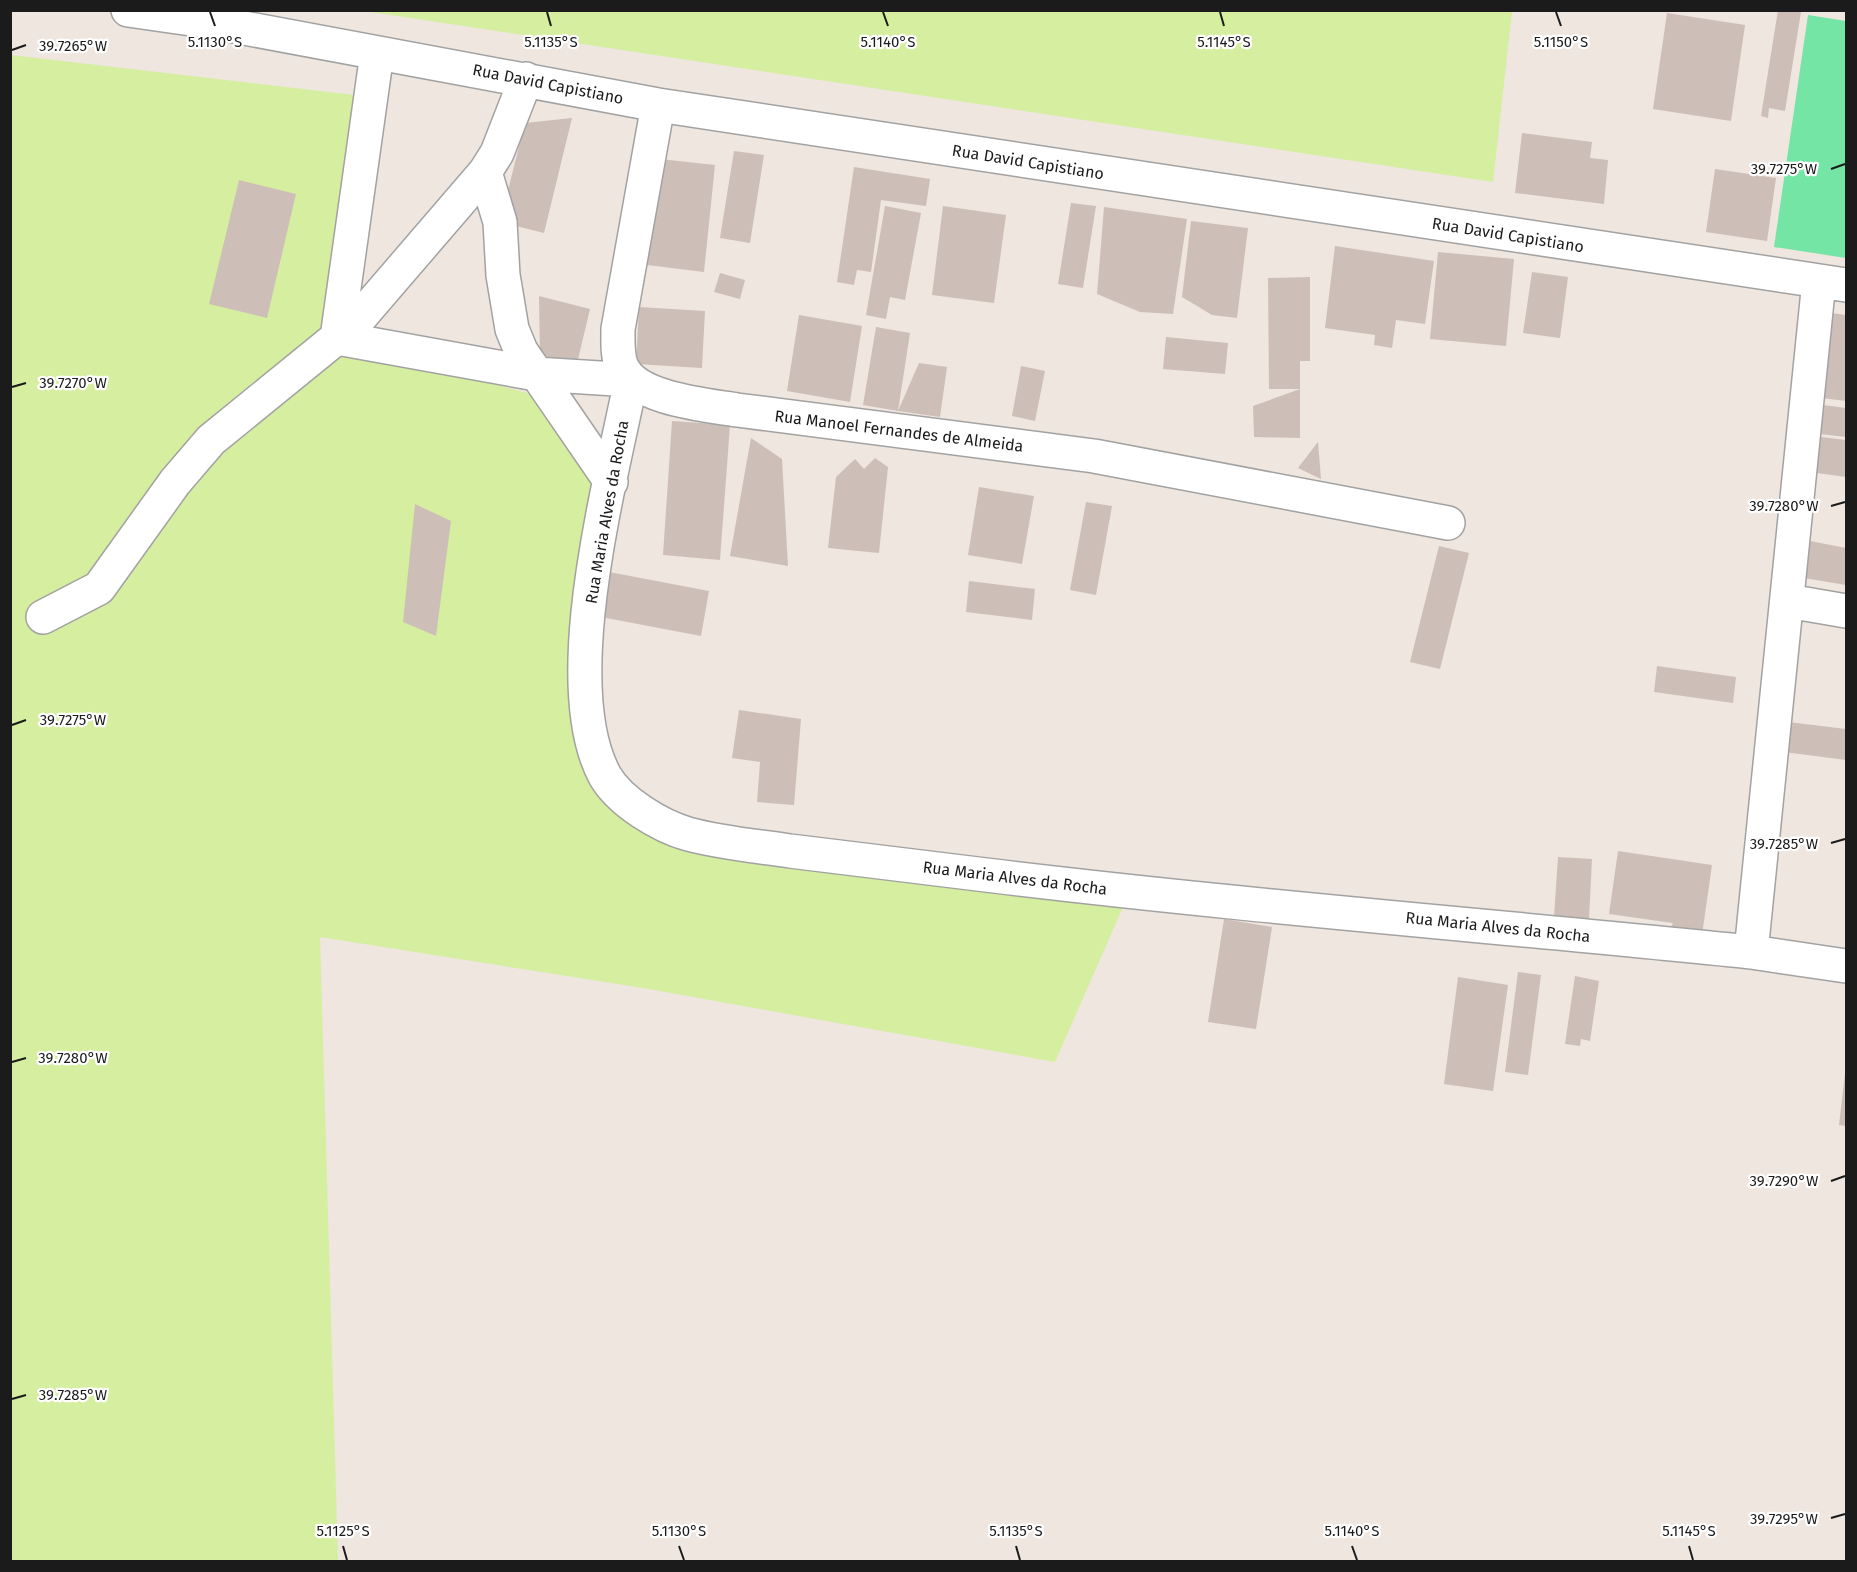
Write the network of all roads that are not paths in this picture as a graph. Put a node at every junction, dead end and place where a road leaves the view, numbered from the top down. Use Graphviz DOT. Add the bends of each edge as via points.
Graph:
graph roads {
  1 [pos="128,10"];
  2 [pos="378,53"];
  3 [pos="526,80"];
  4 [pos="658,105"];
  5 [pos="485,172"];
  6 [pos="1833,283"];
  7 [pos="337,338"];
  8 [pos="536,374"];
  9 [pos="631,380"];
  10 [pos="611,482"];
  11 [pos="1448,523"];
  12 [pos="1788,601"];
  13 [pos="1846,611"];
  14 [pos="43,617"];
  15 [pos="1751,952"];
  16 [pos="1846,966"];
  1 -- 2 [label="street, Rua David Capistiano"];
  2 -- 3 [label="street, Rua David Capistiano"];
  2 -- 7 [label="street"];
  3 -- 4 [label="street, Rua David Capistiano"];
  3 -- 5 [label="street" via="497,153"];
  4 -- 6 [label="street, Rua David Capistiano"];
  4 -- 9 [label="street" via="618,329 622,367"];
  5 -- 7 [label="street" via="356,322"];
  5 -- 8 [label="street" via="501,222 503,275 512,329"];
  6 -- 12 [label="street"];
  7 -- 8 [label="street"];
  7 -- 14 [label="street" via="211,441 175,482 99,588"];
  8 -- 9 [label="street"];
  8 -- 10 [label="street"];
  9 -- 10 [label="street, Rua Maria Alves da Rocha"];
  9 -- 11 [label="street, Rua Manoel Fernandes de Almeida" via="644,388 691,402 1094,456"];
  10 -- 15 [label="street, Rua Maria Alves da Rocha" via="590,590 584,703 606,778 629,802 684,833 1062,884"];
  12 -- 13 [label="street"];
  12 -- 15 [label="street"];
  15 -- 16 [label="street, Rua Maria Alves da Rocha"];
}
